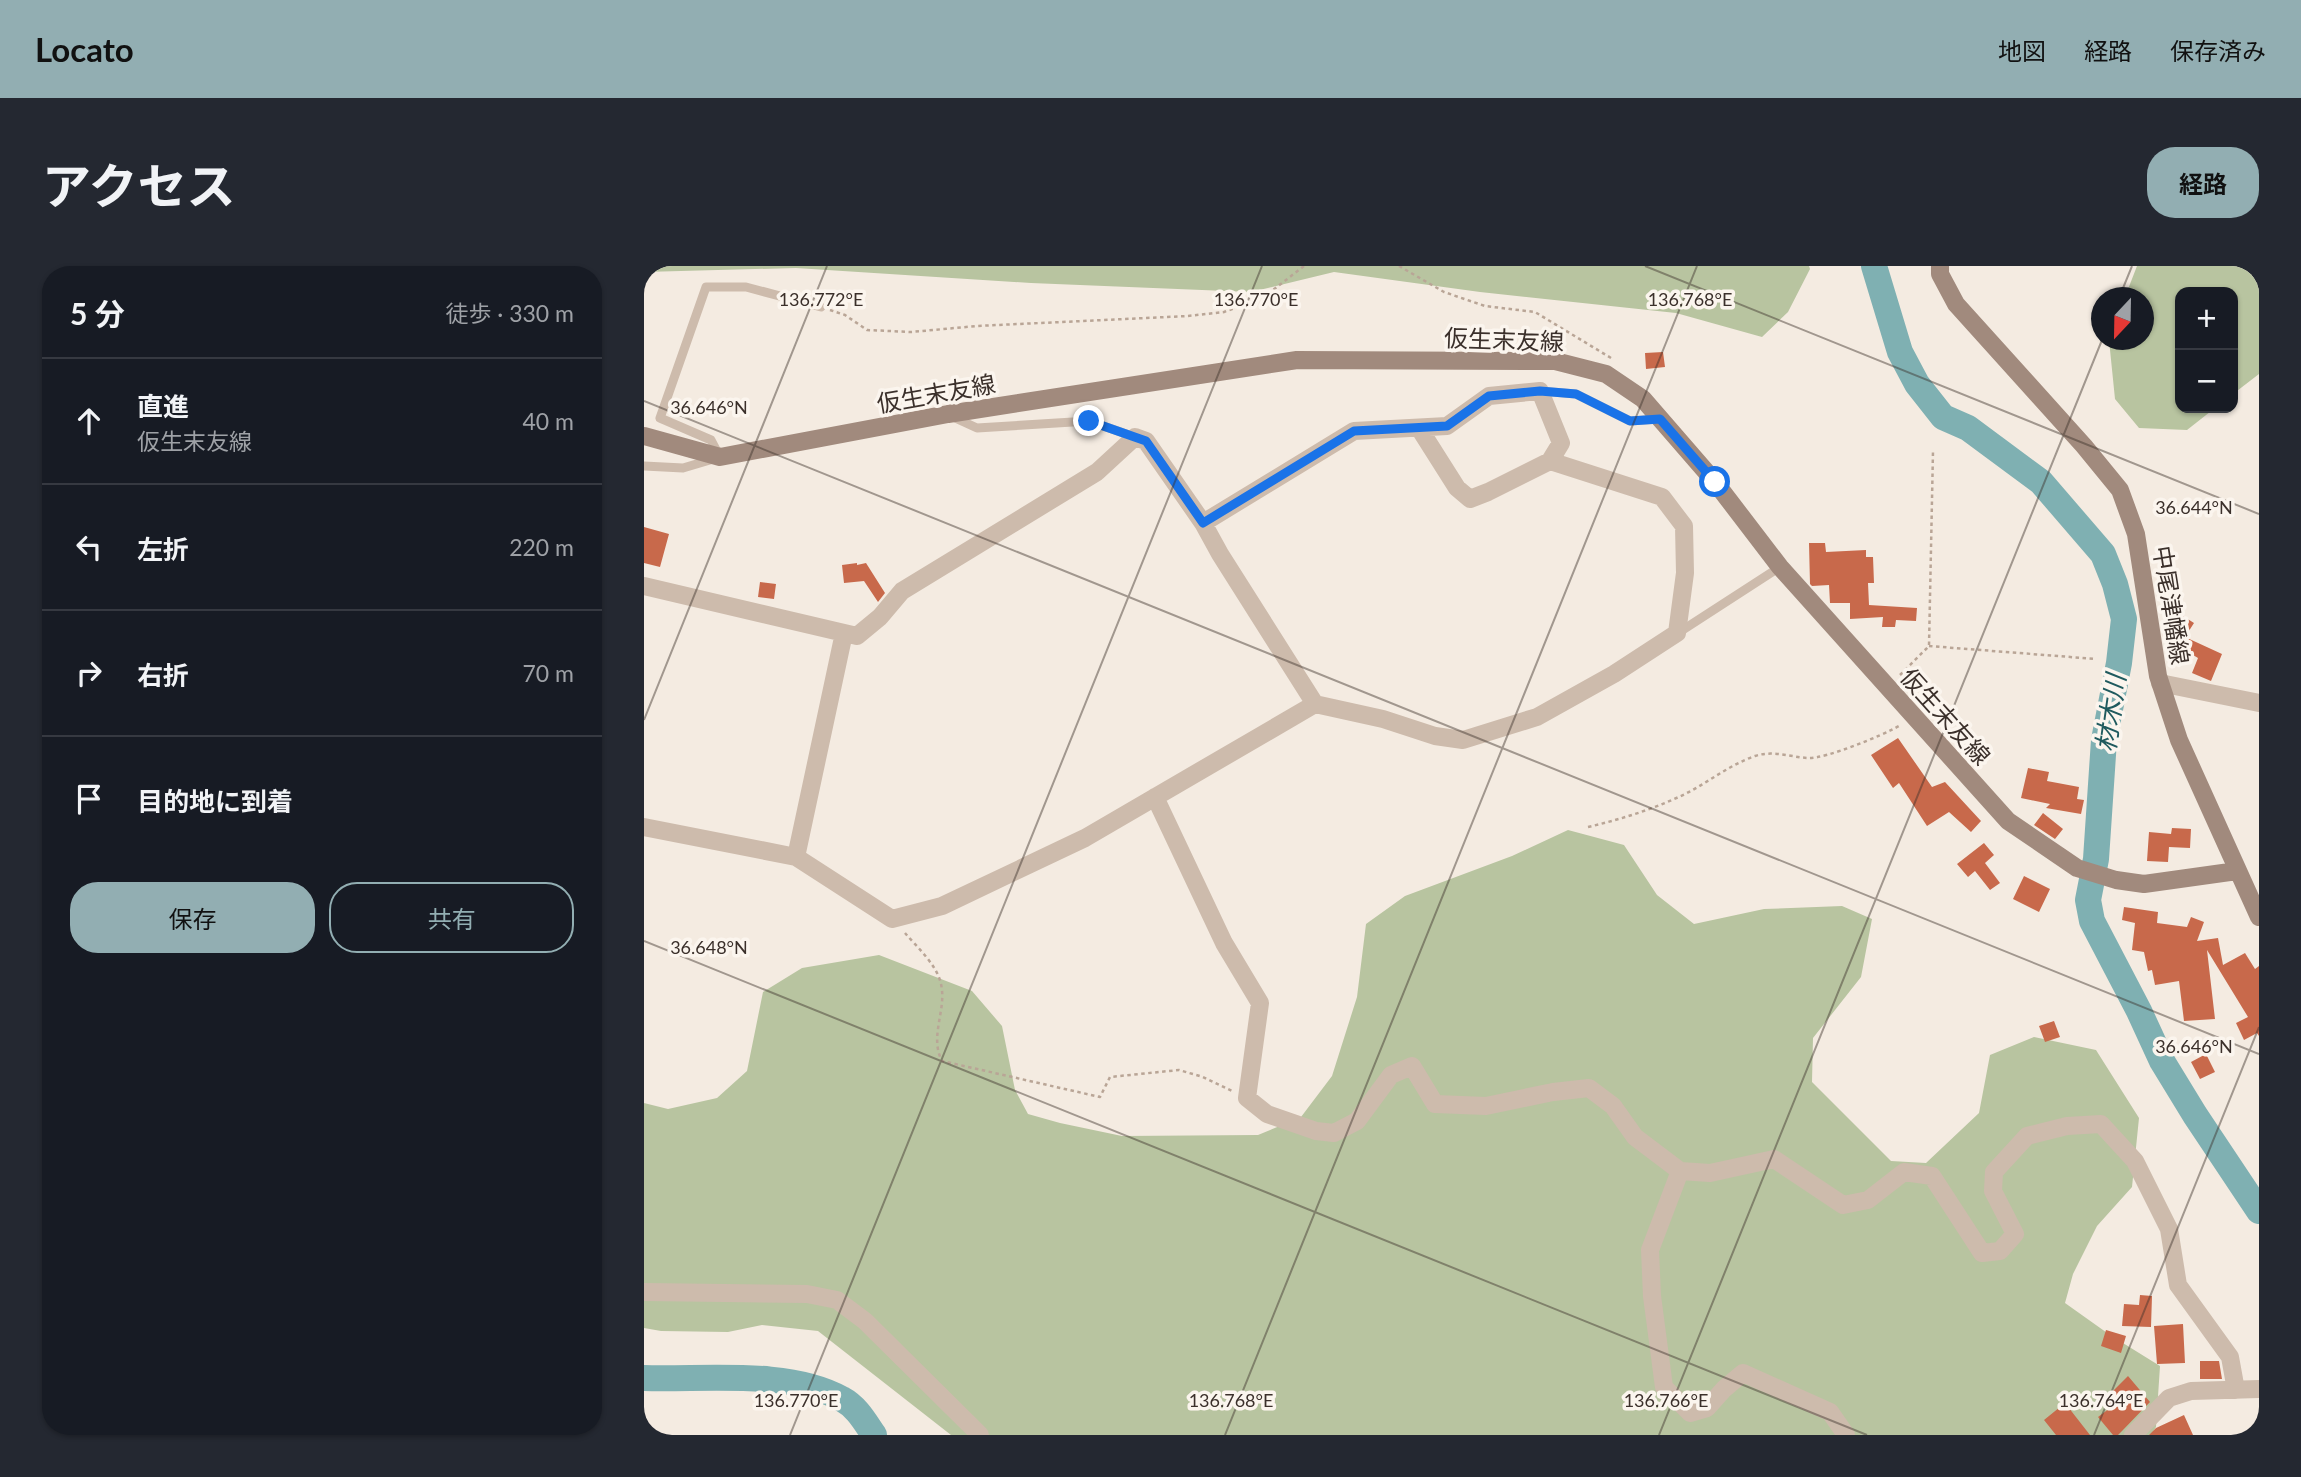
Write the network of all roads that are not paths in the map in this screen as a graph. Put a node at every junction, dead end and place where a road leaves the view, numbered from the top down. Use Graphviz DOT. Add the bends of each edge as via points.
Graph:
graph roads {
  1 [pos="1940,266"];
  2 [pos="821,307"];
  3 [pos="1540,391"];
  4 [pos="948,414"];
  5 [pos="1660,419"];
  6 [pos="1419,428"];
  7 [pos="644,436"];
  8 [pos="1135,437"];
  9 [pos="720,457"];
  10 [pos="1550,461"];
  11 [pos="644,466"];
  12 [pos="1203,523"];
  13 [pos="1780,567"];
  14 [pos="644,586"];
  15 [pos="844,633"];
  16 [pos="1677,633"];
  17 [pos="2160,682"];
  18 [pos="2259,703"];
  19 [pos="1315,704"];
  20 [pos="1155,797"];
  21 [pos="644,827"];
  22 [pos="796,857"];
  23 [pos="2237,871"];
  24 [pos="2259,917"];
  25 [pos="1680,1171"];
  26 [pos="644,1292"];
  27 [pos="2259,1389"];
  28 [pos="2236,1390"];
  29 [pos="980,1435"];
  30 [pos="1846,1435"];
  31 [pos="2132,1435"];
  1 -- 17 [label="main road, 中尾津幡線" via="1956,304 2120,490 2136,534"];
  2 -- 9 [label="lane" via="747,287 706,287 660,418 711,440"];
  3 -- 5 [label="lane" via="1576,394 1630,421"];
  3 -- 6 [label="street" via="1489,396 1447,426"];
  3 -- 10 [label="street" via="1561,443"];
  4 -- 5 [label="main road, 仮生末友線" via="1297,360 1555,361 1606,374 1643,399"];
  4 -- 8 [label="lane" via="977,428 1089,421"];
  4 -- 9 [label="main road, 仮生末友線"];
  5 -- 13 [label="main road, 仮生末友線"];
  6 -- 10 [label="street" via="1457,488 1470,499"];
  6 -- 12 [label="street" via="1354,431"];
  7 -- 9 [label="main road, 仮生末友線"];
  8 -- 12 [label="street" via="1146,441"];
  8 -- 15 [label="street" via="1097,472 902,591 857,636"];
  9 -- 11 [label="lane" via="682,468"];
  10 -- 16 [label="street" via="1662,497 1684,526 1685,573"];
  12 -- 19 [label="street"];
  13 -- 16 [label="lane"];
  13 -- 23 [label="main road, 仮生末友線" via="2008,821 2077,868 2144,884"];
  14 -- 15 [label="street"];
  15 -- 22 [label="street"];
  16 -- 19 [label="street" via="1537,717 1463,740"];
  17 -- 18 [label="street"];
  17 -- 23 [label="main road, 中尾津幡線" via="2179,740"];
  19 -- 20 [label="street"];
  20 -- 22 [label="street" via="1085,838 953,901 892,919"];
  20 -- 25 [label="street" via="1224,943 1260,1003 1247,1098 1267,1114 1334,1133 1357,1121 1391,1075 1412,1066 1436,1104 1486,1106 1589,1088 1613,1106 1634,1137"];
  21 -- 22 [label="street"];
  23 -- 24 [label="main road, 中尾津幡線"];
  25 -- 28 [label="street" via="1710,1173 1774,1159 1843,1205 1868,1200 1904,1172 1932,1176 1982,1253 2000,1251 2015,1234 1993,1191 1994,1172 2027,1136 2101,1124 2135,1161 2158,1206 2169,1229 2178,1285 2230,1357"];
  25 -- 30 [label="street" via="1650,1250 1664,1387 1690,1413 1707,1408 1743,1373 1830,1412"];
  26 -- 29 [label="street" via="807,1294 837,1300 865,1321"];
  27 -- 28 [label="street"];
  28 -- 31 [label="street" via="2191,1391 2169,1398"];
}
